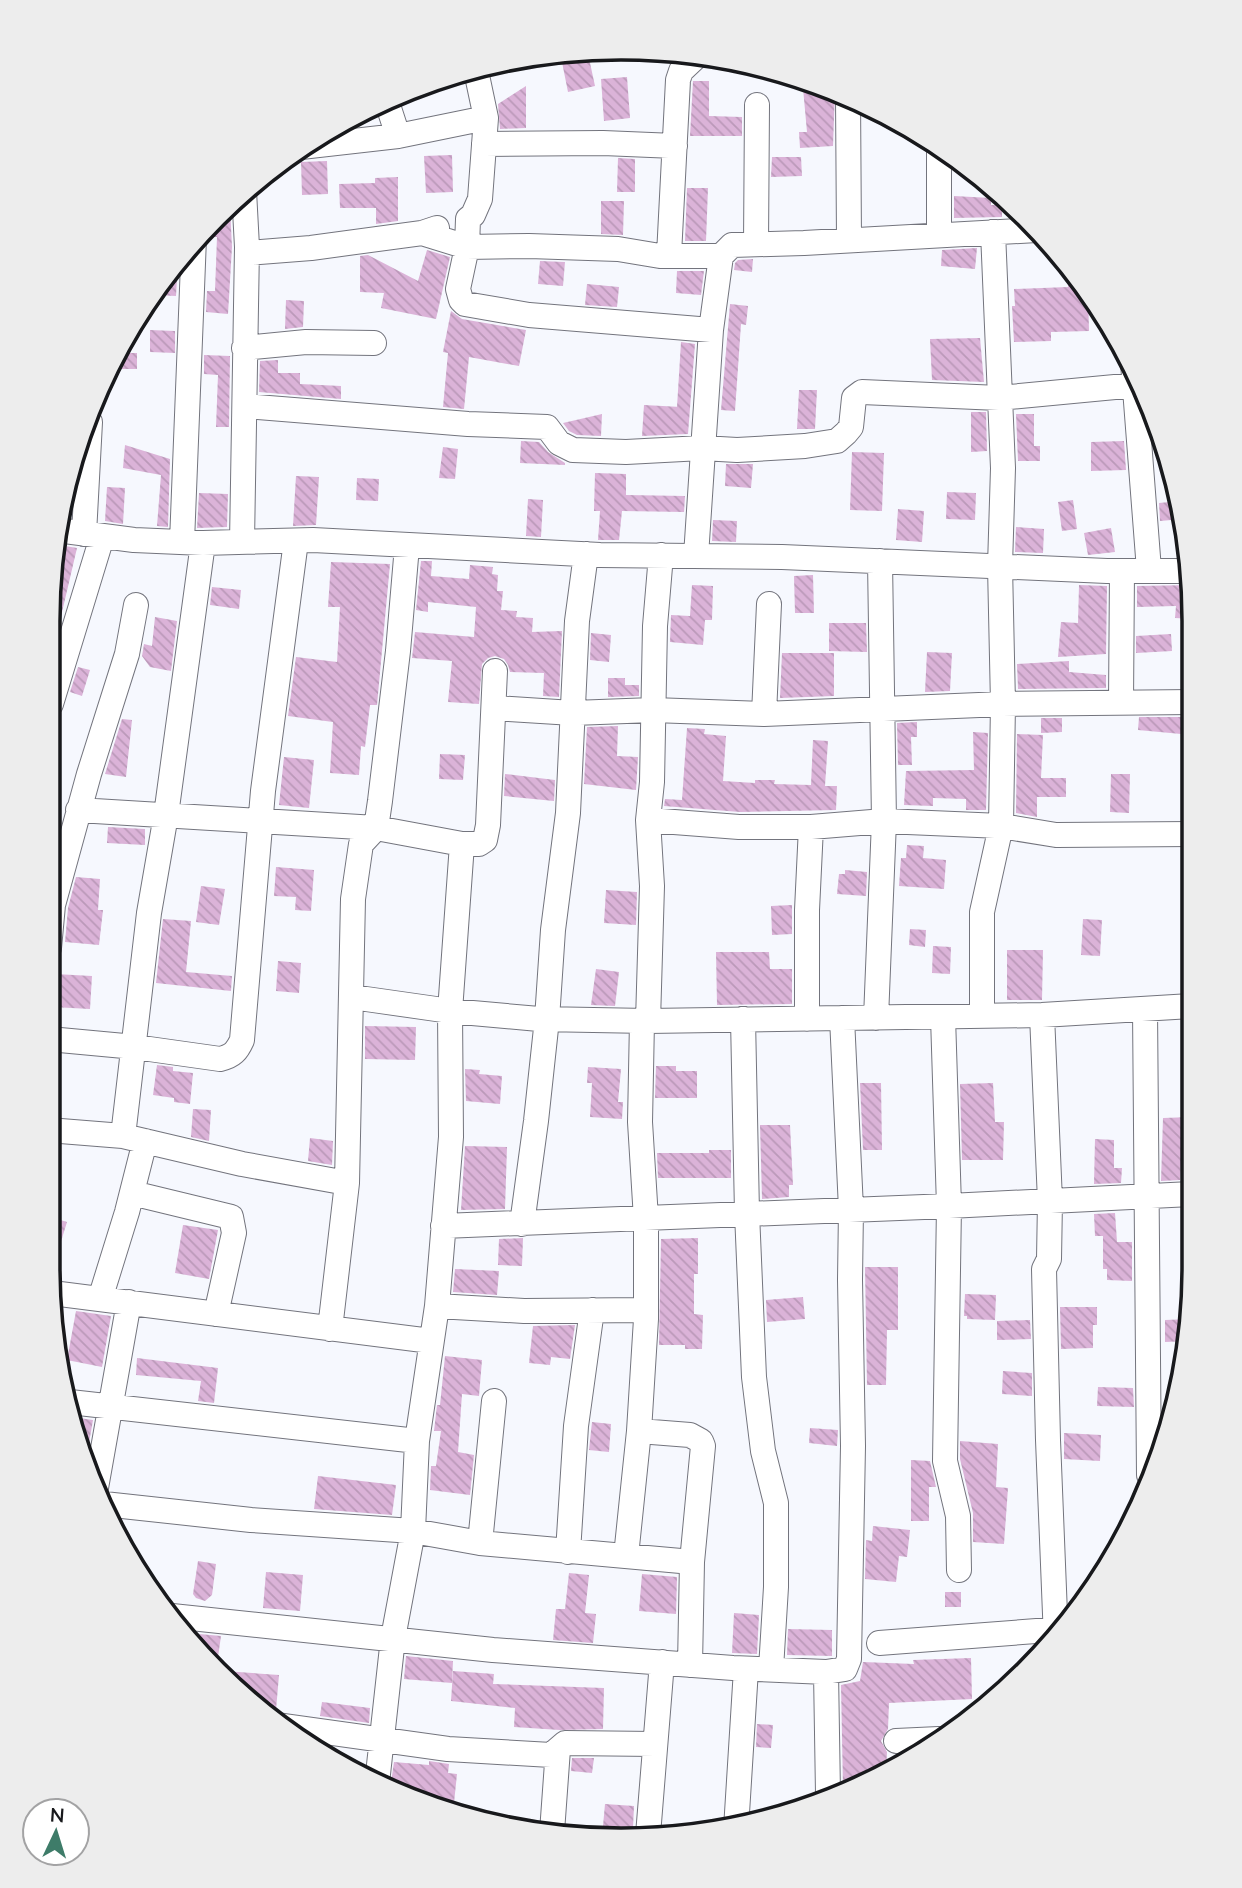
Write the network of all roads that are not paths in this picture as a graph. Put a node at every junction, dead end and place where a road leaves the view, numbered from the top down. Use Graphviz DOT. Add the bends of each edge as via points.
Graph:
graph roads {
  1 [pos="689,64"];
  2 [pos="478,79"];
  3 [pos="757,105"];
  4 [pos="848,107"];
  5 [pos="389,110"];
  6 [pos="486,118"];
  7 [pos="398,136"];
  8 [pos="484,144"];
  9 [pos="323,145"];
  10 [pos="675,146"];
  11 [pos="939,158"];
  12 [pos="245,205"];
  13 [pos="468,219"];
  14 [pos="1024,231"];
  15 [pos="993,232"];
  16 [pos="422,233"];
  17 [pos="939,235"];
  18 [pos="849,240"];
  19 [pos="756,244"];
  20 [pos="467,247"];
  21 [pos="247,253"];
  22 [pos="669,255"];
  23 [pos="721,256"];
  24 [pos="194,257"];
  25 [pos="711,330"];
  26 [pos="374,343"];
  27 [pos="244,348"];
  28 [pos="1126,376"];
  29 [pos="999,398"];
  30 [pos="1137,399"];
  31 [pos="245,406"];
  32 [pos="90,437"];
  33 [pos="702,447"];
  34 [pos="67,531"];
  35 [pos="93,535"];
  36 [pos="296,541"];
  37 [pos="192,542"];
  38 [pos="242,542"];
  39 [pos="407,546"];
  40 [pos="586,555"];
  41 [pos="661,555"];
  42 [pos="696,556"];
  43 [pos="880,561"];
  44 [pos="1000,566"];
  45 [pos="1149,570"];
  46 [pos="1180,570"];
  47 [pos="1122,571"];
  48 [pos="136,604"];
  49 [pos="769,604"];
  50 [pos="60,669"];
  51 [pos="495,671"];
  52 [pos="1121,702"];
  53 [pos="1182,702"];
  54 [pos="1003,704"];
  55 [pos="495,708"];
  56 [pos="883,708"];
  57 [pos="653,710"];
  58 [pos="573,713"];
  59 [pos="764,714"];
  60 [pos="79,810"];
  61 [pos="166,815"];
  62 [pos="648,820"];
  63 [pos="261,821"];
  64 [pos="884,821"];
  65 [pos="1001,825"];
  66 [pos="811,827"];
  67 [pos="376,828"];
  68 [pos="1182,834"];
  69 [pos="463,844"];
  70 [pos="60,879"];
  71 [pos="352,997"];
  72 [pos="1182,1007"];
  73 [pos="1145,1009"];
  74 [pos="450,1011"];
  75 [pos="1042,1015"];
  76 [pos="982,1016"];
  77 [pos="943,1017"];
  78 [pos="842,1018"];
  79 [pos="876,1018"];
  80 [pos="547,1019"];
  81 [pos="743,1019"];
  82 [pos="807,1019"];
  83 [pos="645,1021"];
  84 [pos="60,1040"];
  85 [pos="135,1047"];
  86 [pos="60,1132"];
  87 [pos="134,1138"];
  88 [pos="346,1183"];
  89 [pos="132,1193"];
  90 [pos="1182,1195"];
  91 [pos="1148,1197"];
  92 [pos="1050,1201"];
  93 [pos="949,1206"];
  94 [pos="851,1209"];
  95 [pos="747,1213"];
  96 [pos="646,1219"];
  97 [pos="522,1224"];
  98 [pos="443,1226"];
  99 [pos="61,1294"];
  100 [pos="100,1299"];
  101 [pos="130,1302"];
  102 [pos="437,1306"];
  103 [pos="592,1310"];
  104 [pos="646,1310"];
  105 [pos="216,1314"];
  106 [pos="330,1329"];
  107 [pos="430,1342"];
  108 [pos="494,1401"];
  109 [pos="77,1403"];
  110 [pos="111,1407"];
  111 [pos="639,1431"];
  112 [pos="417,1441"];
  113 [pos="1150,1455"];
  114 [pos="99,1473"];
  115 [pos="112,1505"];
  116 [pos="413,1531"];
  117 [pos="480,1543"];
  118 [pos="568,1552"];
  119 [pos="626,1556"];
  120 [pos="692,1562"];
  121 [pos="960,1570"];
  122 [pos="182,1616"];
  123 [pos="1057,1620"];
  124 [pos="1047,1633"];
  125 [pos="393,1638"];
  126 [pos="879,1643"];
  127 [pos="662,1662"];
  128 [pos="690,1665"];
  129 [pos="746,1669"];
  130 [pos="771,1669"];
  131 [pos="826,1672"];
  132 [pos="301,1728"];
  133 [pos="380,1739"];
  134 [pos="924,1740"];
  135 [pos="896,1741"];
  136 [pos="655,1744"];
  137 [pos="558,1749"];
  138 [pos="378,1773"];
  139 [pos="828,1789"];
  140 [pos="737,1817"];
  141 [pos="553,1824"];
  142 [pos="649,1827"];
  1 -- 10 [label="street" via="681,71 677,93"];
  2 -- 6 [label="street"];
  3 -- 19 [label="street"];
  4 -- 18 [label="street"];
  5 -- 7 [label="street"];
  6 -- 7 [label="street"];
  6 -- 8 [label="street"];
  7 -- 9 [label="street"];
  8 -- 10 [label="street"];
  8 -- 13 [label="street" via="480,199"];
  10 -- 22 [label="street"];
  11 -- 17 [label="street"];
  12 -- 21 [label="street"];
  13 -- 16 [label="street"];
  13 -- 20 [label="street"];
  14 -- 15 [label="street"];
  15 -- 17 [label="street"];
  15 -- 29 [label="street"];
  16 -- 20 [label="street"];
  16 -- 21 [label="street"];
  17 -- 18 [label="street"];
  18 -- 19 [label="street"];
  19 -- 23 [label="street" via="732,245"];
  20 -- 22 [label="street" via="554,246"];
  20 -- 25 [label="street" via="458,289 465,304 528,315"];
  21 -- 27 [label="street"];
  22 -- 23 [label="street"];
  23 -- 25 [label="street"];
  24 -- 37 [label="street"];
  25 -- 33 [label="street"];
  26 -- 27 [label="street" via="306,342"];
  27 -- 31 [label="street"];
  28 -- 29 [label="street"];
  29 -- 33 [label="street" via="862,392 854,398 850,427 837,441 737,450"];
  29 -- 44 [label="street" via="1003,468"];
  30 -- 45 [label="street"];
  31 -- 33 [label="street" via="547,427 559,443 573,450"];
  31 -- 38 [label="street"];
  32 -- 35 [label="street"];
  33 -- 42 [label="street"];
  34 -- 35 [label="street"];
  35 -- 37 [label="street"];
  35 -- 50 [label="street"];
  36 -- 38 [label="street"];
  36 -- 39 [label="street"];
  36 -- 63 [label="street"];
  37 -- 38 [label="street"];
  37 -- 61 [label="street"];
  39 -- 40 [label="street"];
  39 -- 67 [label="street"];
  40 -- 41 [label="street"];
  40 -- 58 [label="street" via="577,621"];
  41 -- 42 [label="street"];
  41 -- 57 [label="street"];
  42 -- 43 [label="street"];
  43 -- 44 [label="street"];
  43 -- 56 [label="street"];
  44 -- 47 [label="street"];
  44 -- 54 [label="street"];
  45 -- 46 [label="street"];
  45 -- 47 [label="street"];
  47 -- 52 [label="street"];
  48 -- 60 [label="street" via="127,654"];
  49 -- 59 [label="street"];
  51 -- 55 [label="street"];
  52 -- 53 [label="street"];
  52 -- 54 [label="street"];
  54 -- 56 [label="street"];
  54 -- 65 [label="street"];
  55 -- 58 [label="street"];
  55 -- 69 [label="street" via="485,840"];
  56 -- 59 [label="street"];
  56 -- 64 [label="street"];
  57 -- 58 [label="street"];
  57 -- 59 [label="street"];
  57 -- 62 [label="street"];
  58 -- 80 [label="street"];
  60 -- 61 [label="street"];
  60 -- 70 [label="street"];
  61 -- 63 [label="street"];
  61 -- 85 [label="street" via="149,913"];
  62 -- 66 [label="street"];
  62 -- 83 [label="street" via="652,886"];
  63 -- 67 [label="street"];
  63 -- 85 [label="street" via="242,1040 237,1052 220,1059"];
  64 -- 65 [label="street"];
  64 -- 66 [label="street"];
  64 -- 79 [label="street"];
  65 -- 68 [label="street" via="1056,835"];
  65 -- 76 [label="street" via="982,912"];
  66 -- 82 [label="street"];
  67 -- 69 [label="street"];
  67 -- 71 [label="street" via="361,844 359,855 353,899"];
  69 -- 74 [label="street"];
  71 -- 74 [label="street"];
  71 -- 88 [label="street"];
  72 -- 73 [label="street"];
  73 -- 75 [label="street"];
  73 -- 91 [label="street"];
  74 -- 80 [label="street"];
  74 -- 98 [label="street" via="451,1137"];
  75 -- 76 [label="street"];
  75 -- 92 [label="street"];
  76 -- 77 [label="street"];
  77 -- 79 [label="street"];
  77 -- 93 [label="street"];
  78 -- 79 [label="street"];
  78 -- 82 [label="street"];
  78 -- 94 [label="street"];
  80 -- 83 [label="street"];
  80 -- 97 [label="street"];
  81 -- 82 [label="street"];
  81 -- 83 [label="street"];
  81 -- 95 [label="street"];
  83 -- 96 [label="street" via="640,1122"];
  84 -- 85 [label="street"];
  85 -- 87 [label="street"];
  86 -- 87 [label="street"];
  87 -- 88 [label="street"];
  87 -- 89 [label="street"];
  88 -- 106 [label="street"];
  89 -- 100 [label="street"];
  89 -- 105 [label="street" via="231,1217 234,1233"];
  90 -- 91 [label="street"];
  91 -- 92 [label="street"];
  91 -- 113 [label="street"];
  92 -- 93 [label="street"];
  92 -- 123 [label="street" via="1049,1259 1044,1269"];
  93 -- 94 [label="street"];
  93 -- 121 [label="street" via="945,1461 958,1516"];
  94 -- 95 [label="street"];
  94 -- 131 [label="street" via="849,1659 845,1669"];
  95 -- 96 [label="street"];
  95 -- 130 [label="street" via="756,1399 776,1503"];
  96 -- 97 [label="street"];
  96 -- 104 [label="street"];
  97 -- 98 [label="street"];
  98 -- 102 [label="street"];
  99 -- 100 [label="street"];
  100 -- 101 [label="street"];
  101 -- 105 [label="street"];
  101 -- 110 [label="street"];
  102 -- 103 [label="street"];
  102 -- 107 [label="street"];
  103 -- 104 [label="street"];
  103 -- 118 [label="street" via="576,1426"];
  104 -- 111 [label="street"];
  105 -- 106 [label="street"];
  106 -- 107 [label="street"];
  107 -- 112 [label="street"];
  108 -- 117 [label="street"];
  109 -- 110 [label="street"];
  110 -- 112 [label="street"];
  110 -- 114 [label="street"];
  111 -- 119 [label="street"];
  111 -- 120 [label="street" via="690,1435 701,1441"];
  112 -- 116 [label="street"];
  115 -- 116 [label="street"];
  116 -- 117 [label="street"];
  116 -- 125 [label="street"];
  117 -- 118 [label="street"];
  118 -- 119 [label="street"];
  119 -- 120 [label="street"];
  120 -- 128 [label="street"];
  122 -- 125 [label="street"];
  124 -- 126 [label="street"];
  125 -- 127 [label="street"];
  125 -- 133 [label="street"];
  127 -- 128 [label="street"];
  127 -- 136 [label="street"];
  128 -- 129 [label="street"];
  129 -- 130 [label="street"];
  129 -- 140 [label="street"];
  130 -- 131 [label="street"];
  131 -- 139 [label="street"];
  132 -- 133 [label="street"];
  133 -- 137 [label="street" via="502,1754 551,1755"];
  133 -- 138 [label="street"];
  134 -- 135 [label="street"];
  136 -- 137 [label="street" via="565,1743"];
  136 -- 142 [label="street"];
  137 -- 141 [label="street"];
}
